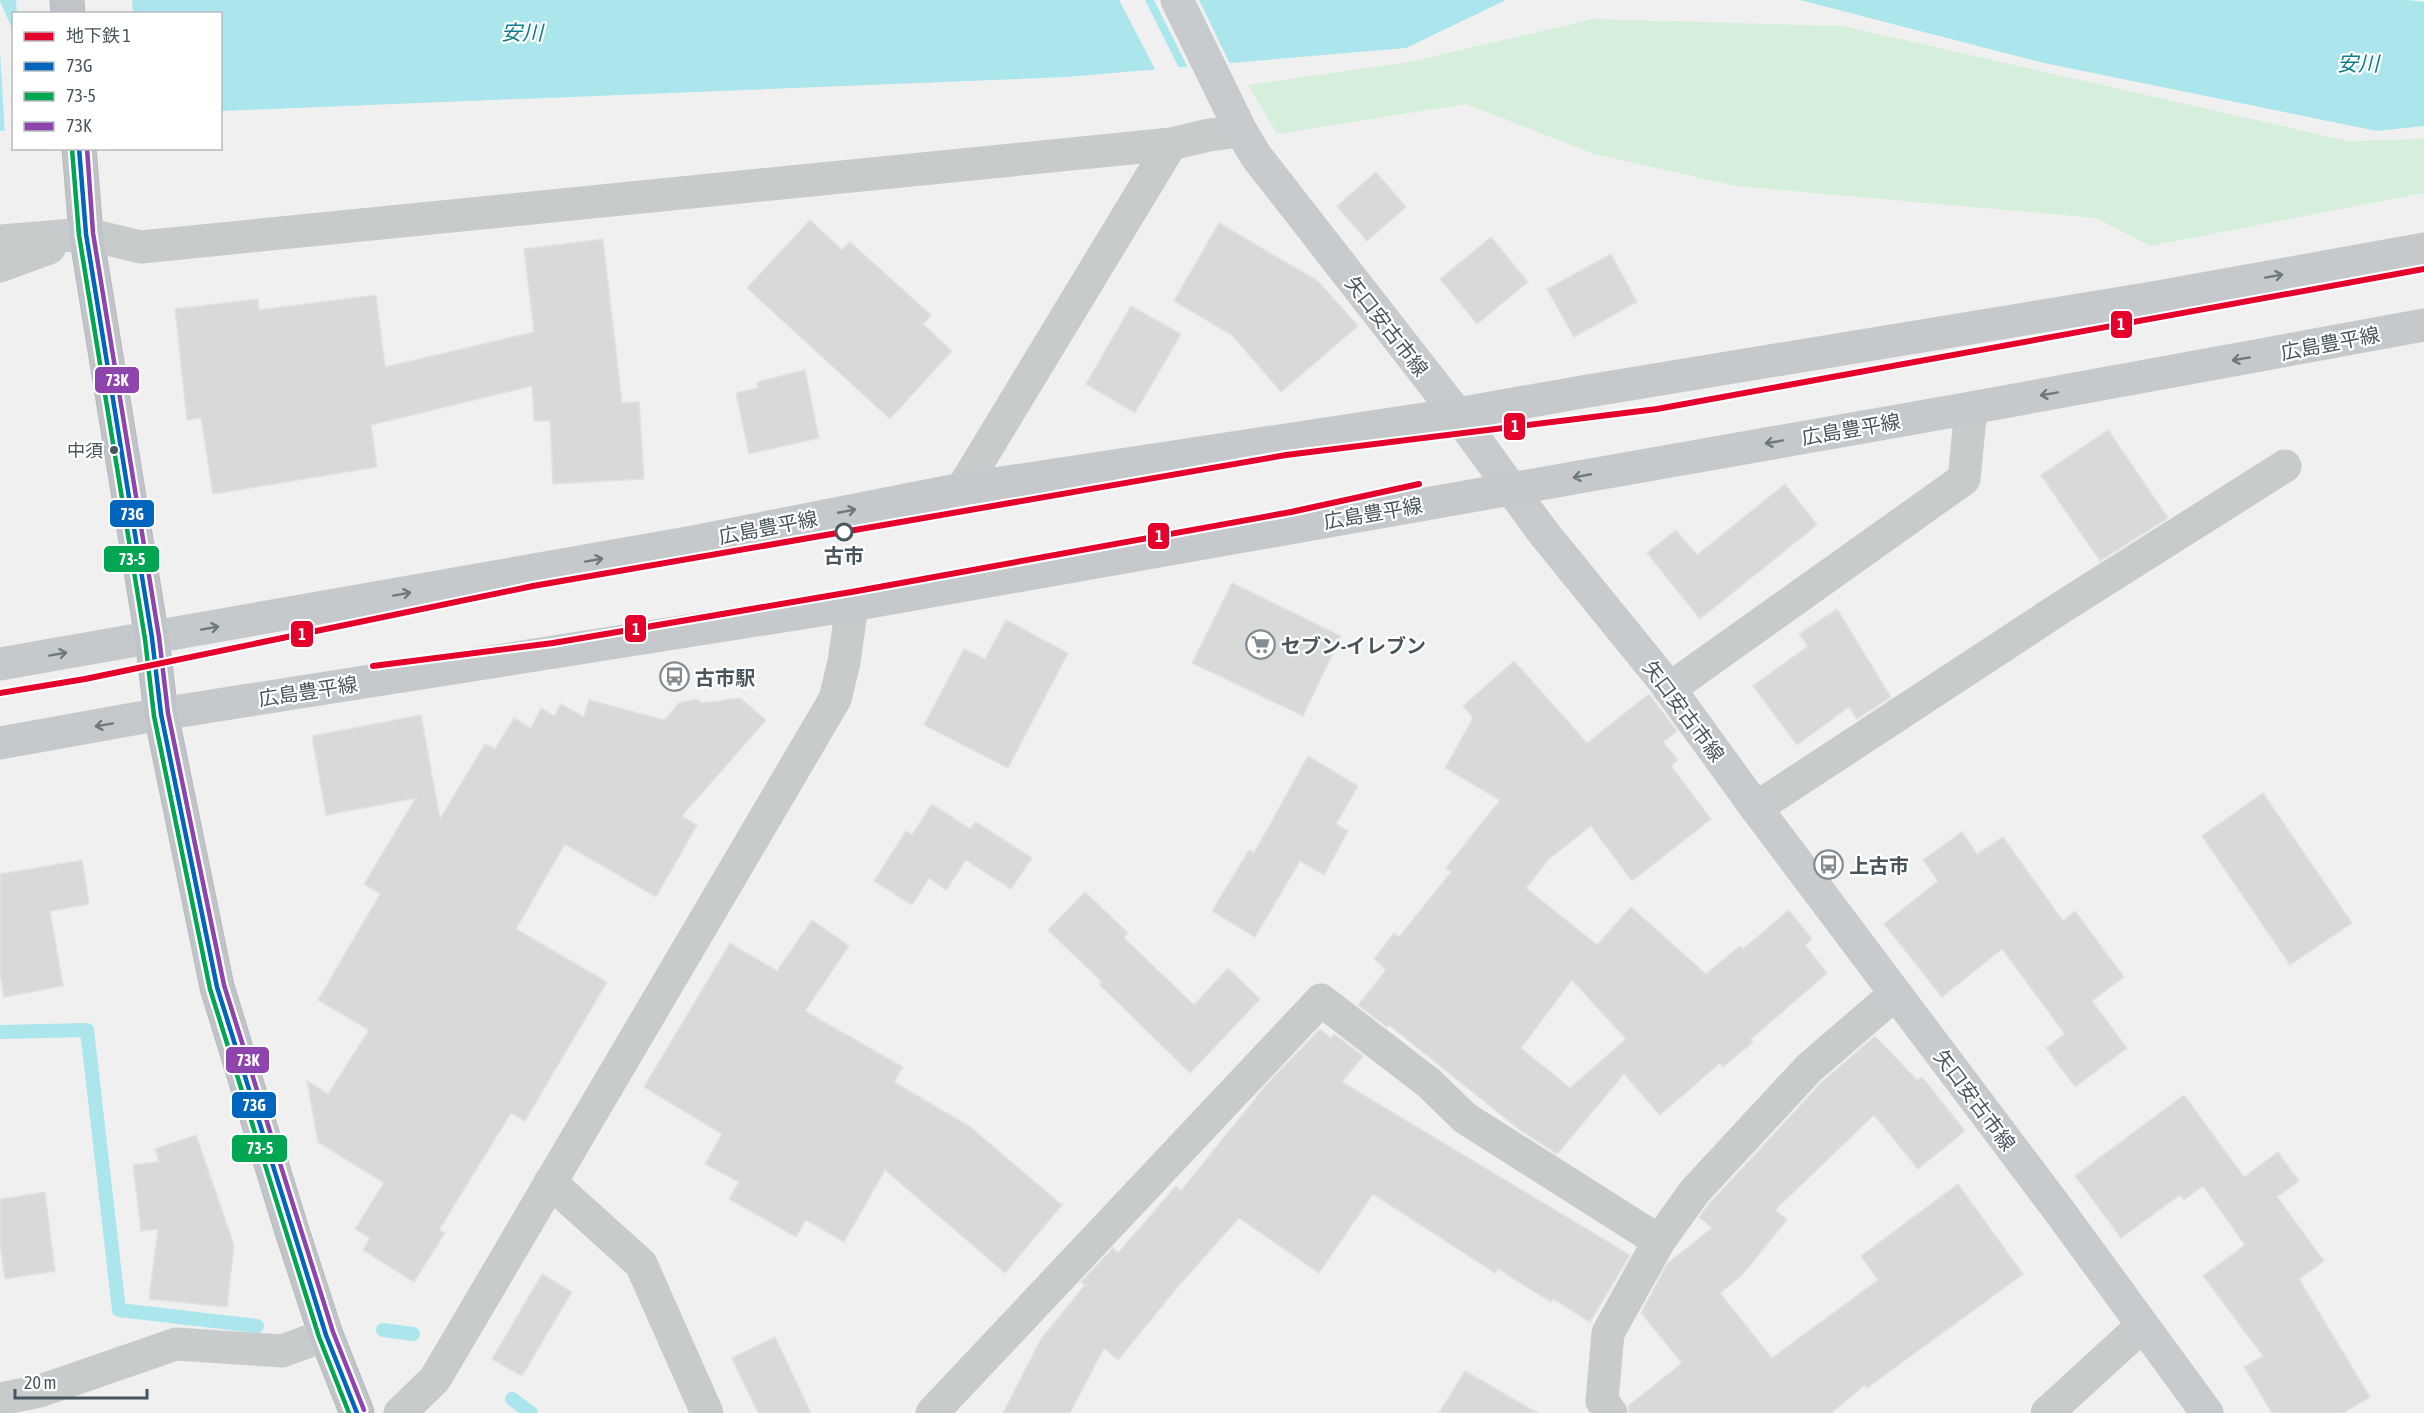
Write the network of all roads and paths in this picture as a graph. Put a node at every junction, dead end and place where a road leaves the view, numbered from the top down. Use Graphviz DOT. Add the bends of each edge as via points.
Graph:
graph roads {
  1 [pos="1177,0"];
  2 [pos="1235,119"];
  3 [pos="1171,144"];
  4 [pos="79,150"];
  5 [pos="85,225"];
  6 [pos="0,241"];
  7 [pos="2424,249"];
  8 [pos="0,266"];
  9 [pos="2424,326"];
  10 [pos="1971,408"];
  11 [pos="1457,414"];
  12 [pos="2285,466"];
  13 [pos="962,489"];
  14 [pos="1512,489"];
  15 [pos="852,605"];
  16 [pos="152,638"];
  17 [pos="0,664"];
  18 [pos="1669,689"];
  19 [pos="161,714"];
  20 [pos="0,743"];
  21 [pos="1756,808"];
  22 [pos="1895,994"];
  23 [pos="550,1182"];
  24 [pos="1659,1241"];
  25 [pos="2142,1326"];
  26 [pos="326,1335"];
  27 [pos="0,1399"];
  28 [pos="1601,1409"];
  29 [pos="357,1413"];
  30 [pos="400,1413"];
  31 [pos="707,1413"];
  32 [pos="932,1413"];
  33 [pos="2047,1413"];
  34 [pos="2207,1413"];
  1 -- 2 [label="main road, 矢口安古市線"];
  2 -- 3 [label="street" via="1209,135"];
  2 -- 11 [label="main road, 矢口安古市線" via="1263,165"];
  3 -- 5 [label="street" via="141,247"];
  3 -- 13 [label="street"];
  4 -- 5 [label="highway"];
  5 -- 6 [label="street"];
  5 -- 8 [label="street"];
  5 -- 16 [label="highway"];
  11 -- 7 [label="main road, 広島豊平線, one-way"];
  9 -- 10 [label="main road, 広島豊平線, one-way"];
  10 -- 14 [label="main road, 広島豊平線, one-way"];
  10 -- 18 [label="street" via="1964,479"];
  11 -- 13 [label="main road, 広島豊平線"];
  11 -- 14 [label="main road, 矢口安古市線"];
  12 -- 21 [label="street"];
  16 -- 13 [label="main road, 広島豊平線, one-way" via="693,542"];
  14 -- 15 [label="main road, 広島豊平線"];
  14 -- 18 [label="main road, 矢口安古市線"];
  15 -- 19 [label="main road, 広島豊平線"];
  15 -- 23 [label="street" via="835,699"];
  17 -- 16 [label="main road, 広島豊平線, one-way"];
  16 -- 19 [label="highway"];
  18 -- 21 [label="main road, 矢口安古市線"];
  19 -- 20 [label="main road, 広島豊平線, one-way"];
  19 -- 26 [label="highway" via="217,987"];
  21 -- 22 [label="main road, 矢口安古市線"];
  22 -- 24 [label="street" via="1809,1068 1695,1191"];
  22 -- 25 [label="main road, 矢口安古市線"];
  23 -- 30 [label="street" via="435,1379"];
  23 -- 31 [label="street" via="641,1264"];
  24 -- 28 [label="street" via="1608,1333"];
  24 -- 32 [label="street" via="1465,1118 1429,1083 1321,999"];
  25 -- 33 [label="street"];
  25 -- 34 [label="main road, 矢口安古市線"];
  26 -- 27 [label="street" via="282,1351 176,1344 40,1391"];
  26 -- 29 [label="highway"];
}
